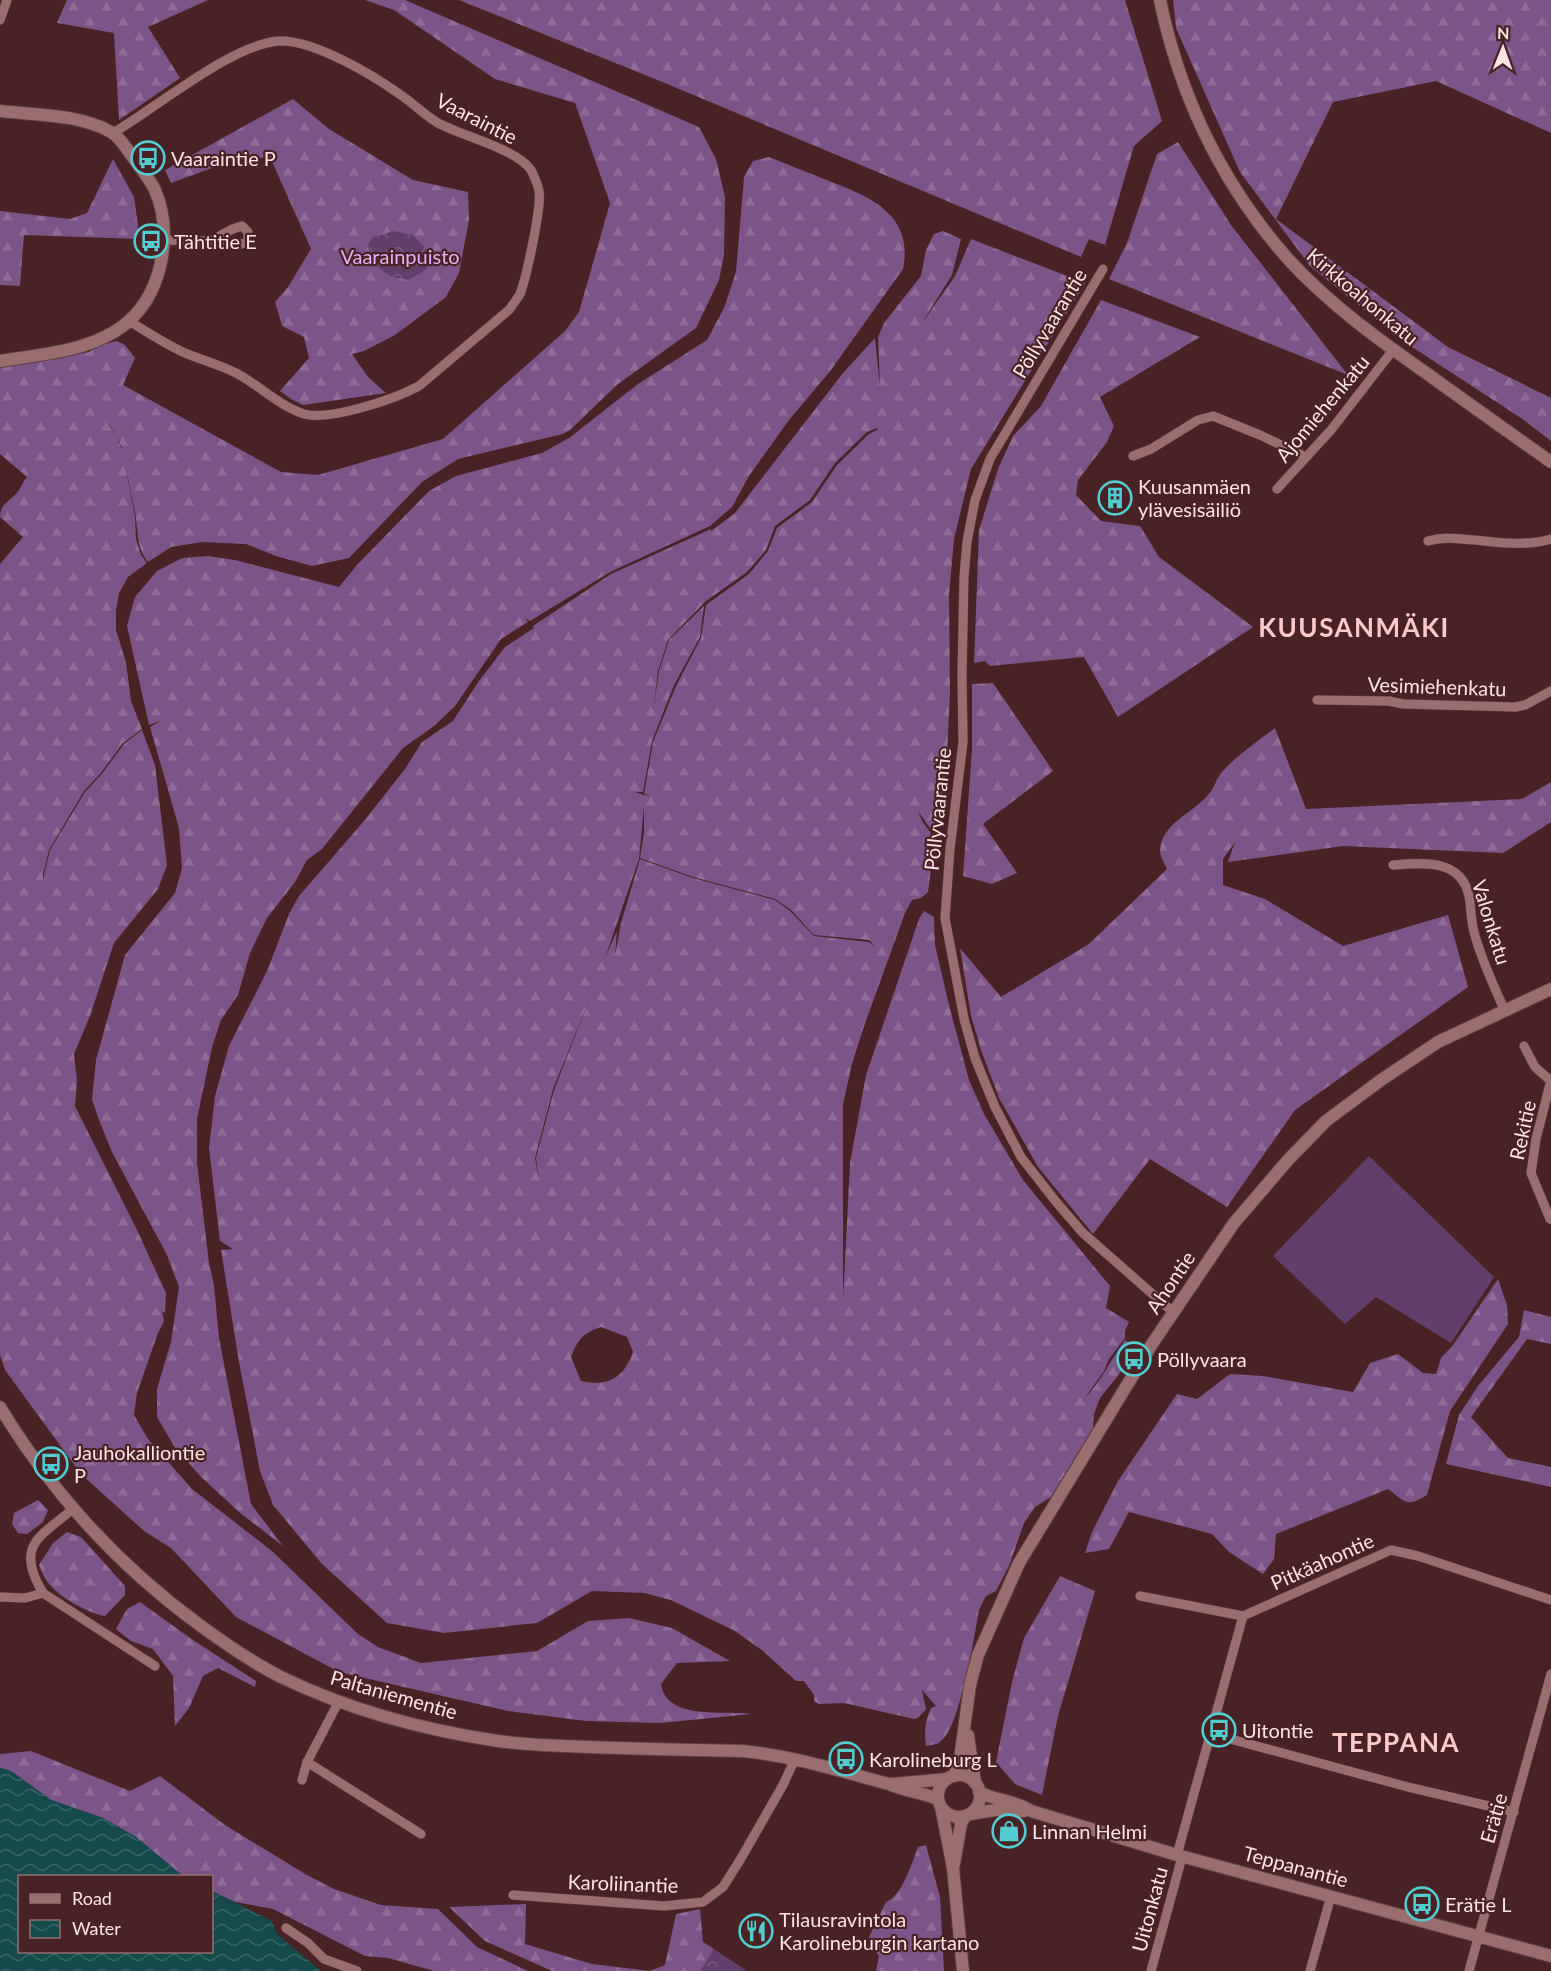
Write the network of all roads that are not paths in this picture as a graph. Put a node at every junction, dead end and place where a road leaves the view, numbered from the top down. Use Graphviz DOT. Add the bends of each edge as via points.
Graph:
graph roads {
  1 [pos="7,0"];
  2 [pos="1160,0"];
  3 [pos="0,20"];
  4 [pos="0,111"];
  5 [pos="113,133"];
  6 [pos="163,240"];
  7 [pos="210,241"];
  8 [pos="1103,269"];
  9 [pos="129,321"];
  10 [pos="1394,350"];
  11 [pos="0,361"];
  12 [pos="1133,456"];
  13 [pos="1306,457"];
  14 [pos="1551,462"];
  15 [pos="1277,489"];
  16 [pos="1551,539"];
  17 [pos="1428,541"];
  18 [pos="1551,691"];
  19 [pos="1317,700"];
  20 [pos="1393,865"];
  21 [pos="1551,989"];
  22 [pos="1504,1009"];
  23 [pos="1524,1046"];
  24 [pos="1551,1081"];
  25 [pos="1550,1219"];
  26 [pos="1173,1312"];
  27 [pos="0,1407"];
  28 [pos="74,1509"];
  29 [pos="42,1593"];
  30 [pos="1140,1596"];
  31 [pos="0,1597"];
  32 [pos="1551,1600"];
  33 [pos="1243,1616"];
  34 [pos="155,1666"];
  35 [pos="1551,1674"];
  36 [pos="339,1701"];
  37 [pos="965,1719"];
  38 [pos="1212,1734"];
  39 [pos="795,1759"];
  40 [pos="307,1762"];
  41 [pos="951,1778"];
  42 [pos="302,1780"];
  43 [pos="889,1784"];
  44 [pos="977,1787"];
  45 [pos="940,1803"];
  46 [pos="1031,1811"];
  47 [pos="1514,1812"];
  48 [pos="966,1815"];
  49 [pos="422,1834"];
  50 [pos="1180,1856"];
  51 [pos="953,1868"];
  52 [pos="513,1895"];
  53 [pos="1330,1896"];
  54 [pos="286,1928"];
  55 [pos="1478,1936"];
  56 [pos="1551,1956"];
  57 [pos="357,1971"];
  58 [pos="963,1971"];
  59 [pos="1151,1971"];
  60 [pos="1310,1971"];
  61 [pos="1469,1971"];
  1 -- 3 [label="street"];
  2 -- 10 [label="street, Kirkkoahonkatu" via="1168,39 1200,128 1257,219 1288,258 1348,315"];
  4 -- 5 [label="street" via="79,120"];
  5 -- 6 [label="street" via="154,190 161,209"];
  5 -- 9 [label="street, Vaaraintie" via="208,71 263,43 281,41 340,59 375,78 438,123 513,156 531,170 539,191 531,251 520,294 510,309 419,386 392,398 332,414 303,414 235,372 161,342"];
  6 -- 7 [label="street"];
  6 -- 9 [label="street" via="158,275 150,294"];
  8 -- 26 [label="street, Pöllyvaarantie" via="990,459 975,500 964,577 963,742 945,918 975,1058 1021,1157 1083,1233"];
  9 -- 11 [label="street" via="90,344"];
  10 -- 13 [label="street, Ajomiehenkatu"];
  10 -- 14 [label="street, Kirkkoahonkatu"];
  12 -- 13 [label="street" via="1198,420 1213,416"];
  13 -- 15 [label="street, Ajomiehenkatu"];
  16 -- 17 [label="street" via="1518,543 1444,537"];
  18 -- 19 [label="street, Vesimiehenkatu" via="1515,707"];
  20 -- 22 [label="street, Valonkatu" via="1429,862 1457,873 1469,897 1481,958"];
  21 -- 22 [label="street, Ahontie"];
  22 -- 26 [label="street, Ahontie" via="1425,1049 1326,1121 1234,1223"];
  23 -- 24 [label="street" via="1535,1067"];
  24 -- 25 [label="street, Rekitie" via="1531,1173"];
  26 -- 37 [label="street, Ahontie" via="1018,1563 978,1655"];
  27 -- 28 [label="street, Paltaniementie" via="39,1468"];
  28 -- 29 [label="street" via="31,1546 32,1574"];
  28 -- 36 [label="street, Paltaniementie" via="130,1568 225,1644 281,1677"];
  29 -- 31 [label="street" via="25,1598"];
  29 -- 34 [label="street"];
  30 -- 33 [label="street"];
  32 -- 33 [label="street, Pitkäahontie" via="1390,1550"];
  33 -- 38 [label="street"];
  35 -- 47 [label="street, Erätie"];
  36 -- 39 [label="street, Paltaniementie" via="421,1726 500,1741 743,1751"];
  36 -- 40 [label="street"];
  37 -- 41 [label="street, Ahontie" via="960,1759"];
  37 -- 44 [label="street, Ahontie"];
  38 -- 47 [label="street"];
  38 -- 50 [label="street"];
  39 -- 43 [label="street, Paltaniementie"];
  39 -- 52 [label="street, Karoliinantie" via="723,1887 703,1902 664,1906"];
  40 -- 42 [label="street"];
  40 -- 49 [label="street"];
  41 -- 43 [label="street, Paltaniementie"];
  41 -- 44 [label="street" via="968,1778"];
  41 -- 45 [label="street" via="940,1788"];
  43 -- 45 [label="street, Paltaniementie" via="922,1793"];
  44 -- 46 [label="street, Teppanantie" via="996,1799"];
  44 -- 48 [label="street" via="977,1807"];
  45 -- 48 [label="street" via="950,1814"];
  45 -- 51 [label="street"];
  46 -- 48 [label="street, Teppanantie" via="995,1810"];
  46 -- 50 [label="street, Teppanantie"];
  47 -- 55 [label="street, Erätie"];
  48 -- 51 [label="street"];
  50 -- 53 [label="street, Teppanantie"];
  50 -- 59 [label="street, Uitonkatu"];
  51 -- 58 [label="street"];
  53 -- 55 [label="street, Teppanantie"];
  53 -- 60 [label="street"];
  54 -- 57 [label="street" via="324,1959"];
  55 -- 56 [label="street, Teppanantie"];
  55 -- 61 [label="street, Erätie"];
}
